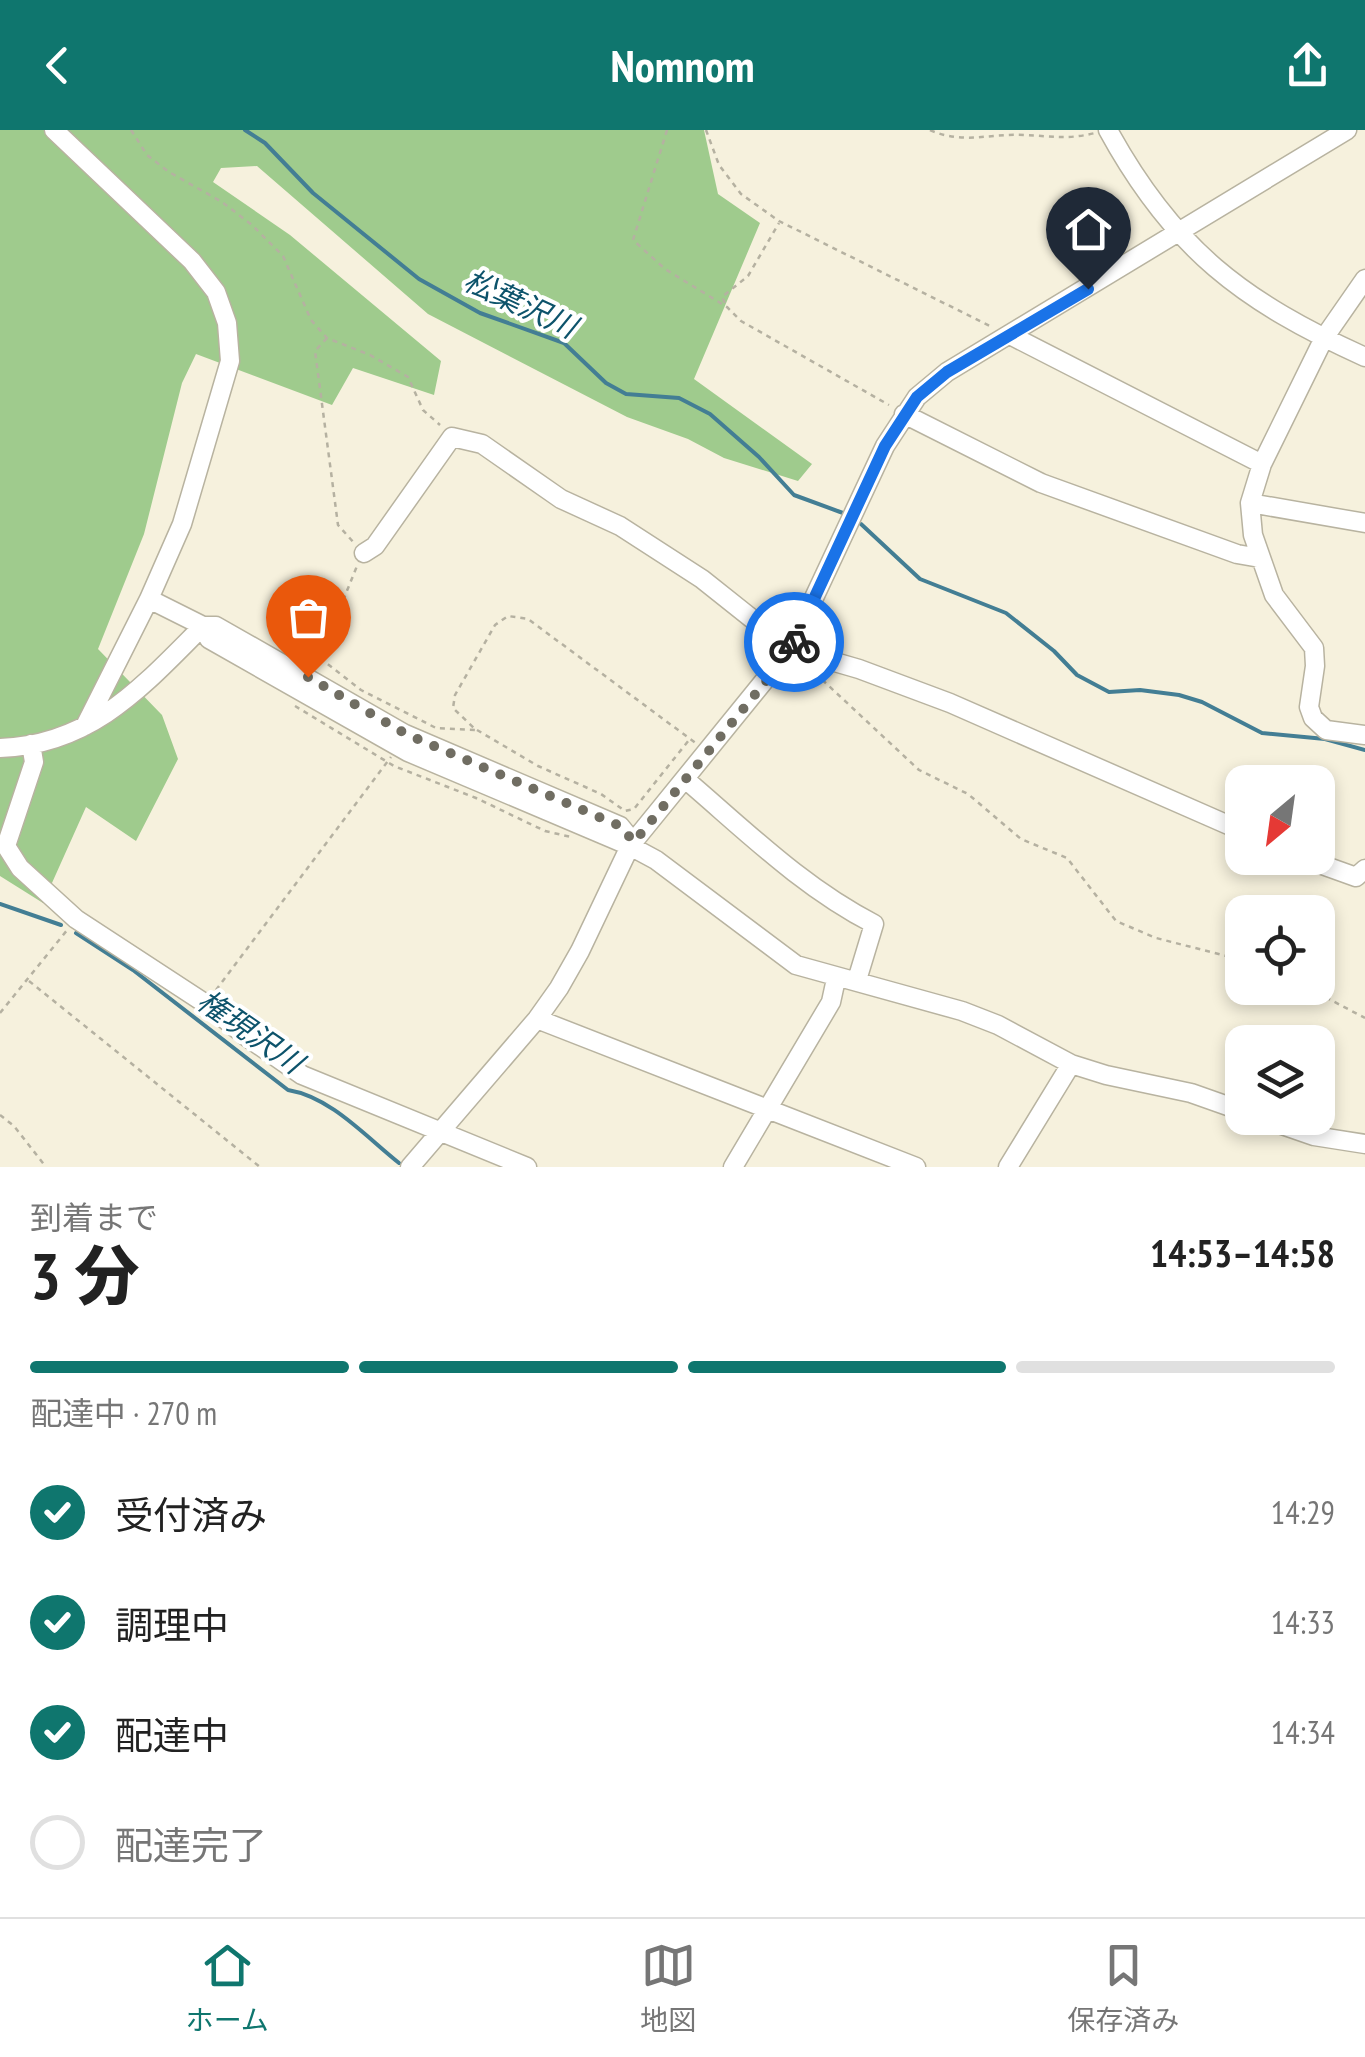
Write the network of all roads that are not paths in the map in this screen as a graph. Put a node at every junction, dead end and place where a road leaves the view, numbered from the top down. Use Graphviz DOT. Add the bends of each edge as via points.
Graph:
graph roads {
  1 [pos="54,130"];
  2 [pos="1107,130"];
  3 [pos="1348,130"];
  4 [pos="1178,233"];
  5 [pos="1365,279"];
  6 [pos="1010,336"];
  7 [pos="1324,338"];
  8 [pos="1365,357"];
  9 [pos="904,414"];
  10 [pos="1262,464"];
  11 [pos="1250,503"];
  12 [pos="1365,523"];
  13 [pos="364,554"];
  14 [pos="1260,558"];
  15 [pos="149,599"];
  16 [pos="202,626"];
  17 [pos="790,649"];
  18 [pos="86,726"];
  19 [pos="1365,735"];
  20 [pos="31,744"];
  21 [pos="0,748"];
  22 [pos="685,779"];
  23 [pos="1225,824"];
  24 [pos="632,844"];
  25 [pos="1365,869"];
  26 [pos="1335,872"];
  27 [pos="836,979"];
  28 [pos="857,980"];
  29 [pos="537,1019"];
  30 [pos="1071,1064"];
  31 [pos="1225,1105"];
  32 [pos="767,1106"];
  33 [pos="439,1133"];
  34 [pos="1311,1135"];
  35 [pos="1365,1144"];
  36 [pos="410,1167"];
  37 [pos="527,1167"];
  38 [pos="733,1167"];
  39 [pos="916,1167"];
  40 [pos="1008,1167"];
  1 -- 15 [label="street" via="192,260 216,292 227,323 230,361 218,406 182,524"];
  2 -- 4 [label="street"];
  3 -- 4 [label="street"];
  4 -- 6 [label="street"];
  4 -- 7 [label="street" via="1242,290"];
  5 -- 7 [label="street"];
  6 -- 9 [label="street" via="947,372"];
  6 -- 10 [label="street"];
  7 -- 8 [label="street"];
  7 -- 10 [label="street"];
  9 -- 14 [label="street" via="1041,483"];
  9 -- 17 [label="street"];
  10 -- 11 [label="street"];
  11 -- 12 [label="street"];
  11 -- 14 [label="street"];
  13 -- 17 [label="street" via="452,436 482,444 561,500 620,526 702,579"];
  14 -- 19 [label="street" via="1274,595 1314,648 1313,718 1326,730"];
  15 -- 16 [label="street"];
  15 -- 18 [label="street"];
  16 -- 18 [label="street" via="131,698"];
  16 -- 24 [label="street" via="208,639 398,747"];
  16 -- 24 [label="street" via="216,626 406,734 620,826"];
  17 -- 22 [label="street"];
  17 -- 23 [label="street" via="950,703"];
  18 -- 20 [label="street"];
  20 -- 21 [label="street"];
  20 -- 33 [label="street" via="34,762 6,846 20,868 76,920 302,1075"];
  22 -- 24 [label="street"];
  22 -- 28 [label="street" via="793,874 874,924"];
  24 -- 27 [label="street" via="796,965"];
  24 -- 29 [label="street" via="560,988"];
  25 -- 26 [label="street" via="1356,877"];
  27 -- 28 [label="street"];
  27 -- 32 [label="street" via="831,1002"];
  28 -- 30 [label="street" via="998,1025"];
  29 -- 32 [label="street"];
  29 -- 33 [label="street"];
  30 -- 31 [label="street"];
  30 -- 40 [label="street"];
  32 -- 38 [label="street"];
  32 -- 39 [label="street"];
  33 -- 36 [label="street"];
  33 -- 37 [label="street"];
  34 -- 35 [label="street"];
}
